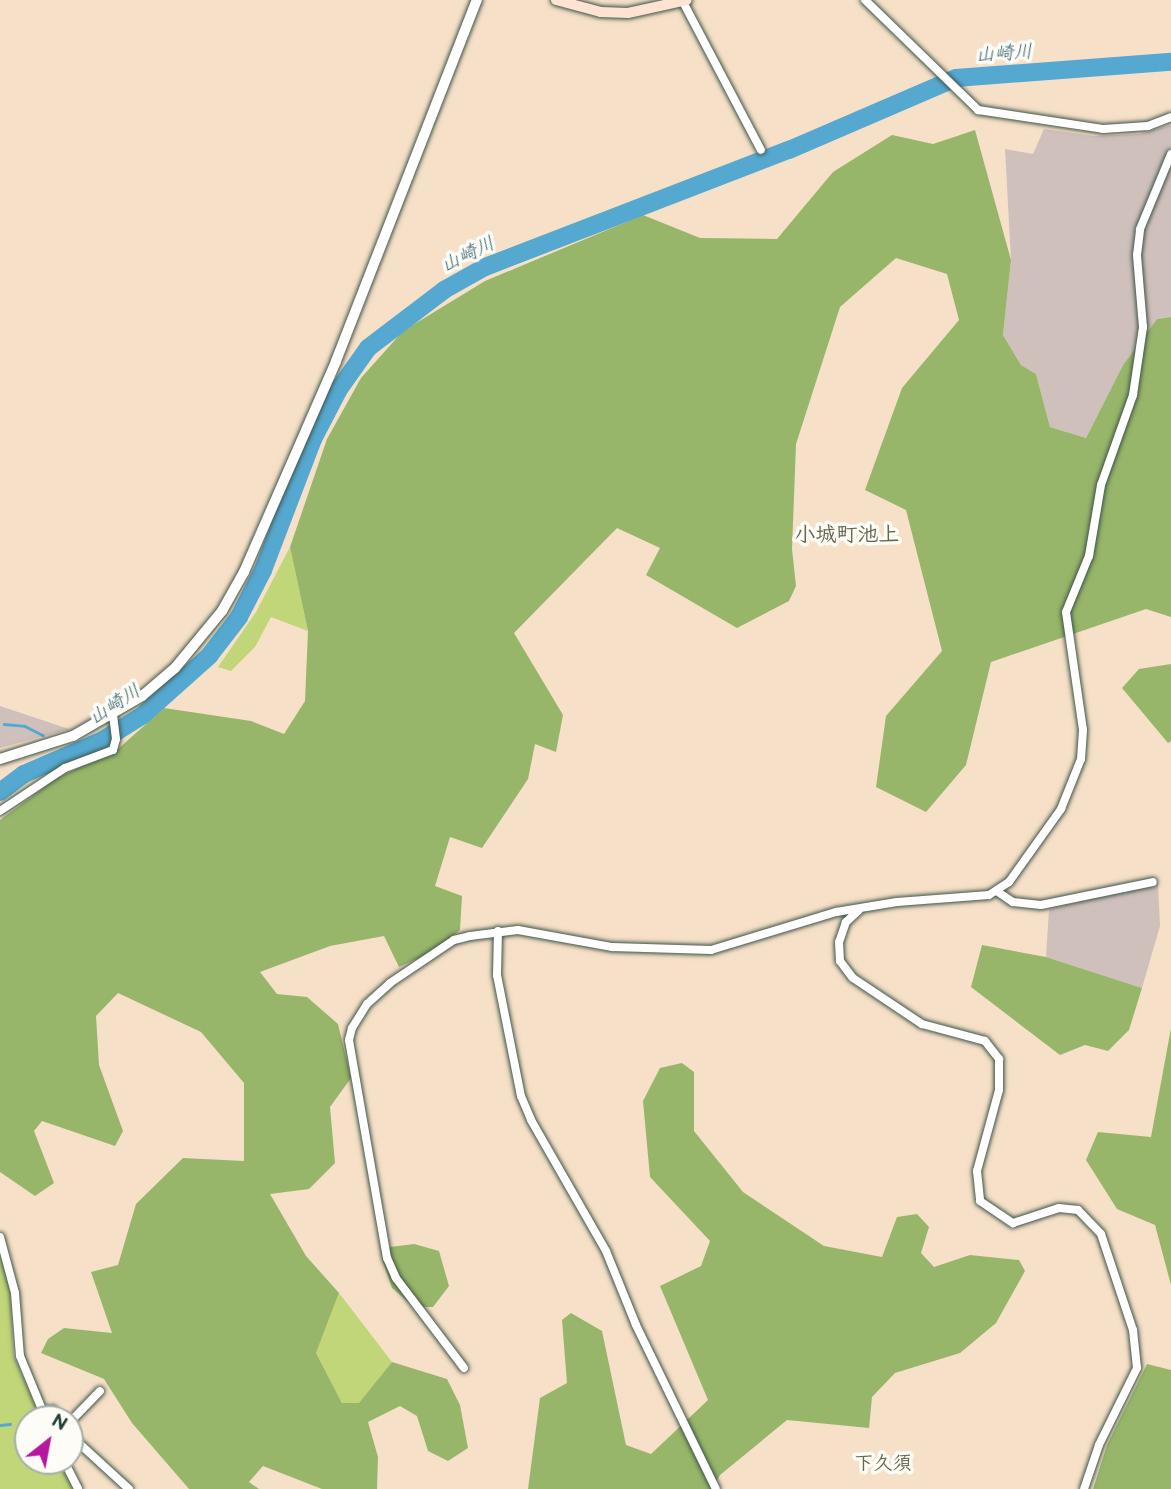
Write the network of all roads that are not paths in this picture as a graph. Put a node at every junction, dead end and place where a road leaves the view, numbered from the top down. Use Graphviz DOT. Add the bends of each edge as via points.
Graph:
graph roads {
  1 [pos="477,0"];
  2 [pos="556,0"];
  3 [pos="865,0"];
  4 [pos="685,1"];
  5 [pos="1171,117"];
  6 [pos="761,150"];
  7 [pos="1171,153"];
  8 [pos="114,720"];
  9 [pos="0,760"];
  10 [pos="0,811"];
  11 [pos="1153,882"];
  12 [pos="998,892"];
  13 [pos="859,909"];
  14 [pos="498,931"];
  15 [pos="0,1237"];
  16 [pos="464,1368"];
  17 [pos="100,1391"];
  18 [pos="40,1405"];
  19 [pos="84,1408"];
  20 [pos="84,1448"];
  21 [pos="129,1489"];
  22 [pos="716,1489"];
  23 [pos="1084,1489"];
  1 -- 8 [label="street" via="378,260 244,572 215,620 175,668"];
  2 -- 4 [label="main road" via="601,12 628,13"];
  3 -- 5 [label="street" via="978,110 1061,126 1122,129"];
  4 -- 6 [label="street"];
  7 -- 12 [label="street" via="1140,229 1137,255 1143,327 1133,395 1101,485 1089,556 1066,612 1083,730 1081,759 1061,809"];
  8 -- 9 [label="street"];
  8 -- 10 [label="street" via="113,750 65,768"];
  11 -- 12 [label="street" via="1041,905 1013,902"];
  12 -- 13 [label="street"];
  13 -- 14 [label="street" via="801,921 711,950 612,947 544,933"];
  13 -- 23 [label="street" via="846,922 839,942 840,961 853,978 922,1024 985,1041 999,1059 999,1090 977,1171 979,1201 1013,1223 1059,1208 1077,1210 1101,1234 1133,1330 1137,1368 1099,1445"];
  14 -- 16 [label="street" via="454,940 390,982 367,1004 349,1040 387,1258 396,1278"];
  14 -- 22 [label="street" via="497,975 521,1096 606,1251 636,1325"];
  15 -- 18 [label="street" via="15,1293 20,1356"];
  17 -- 19 [label="street"];
  20 -- 21 [label="street"];
}
